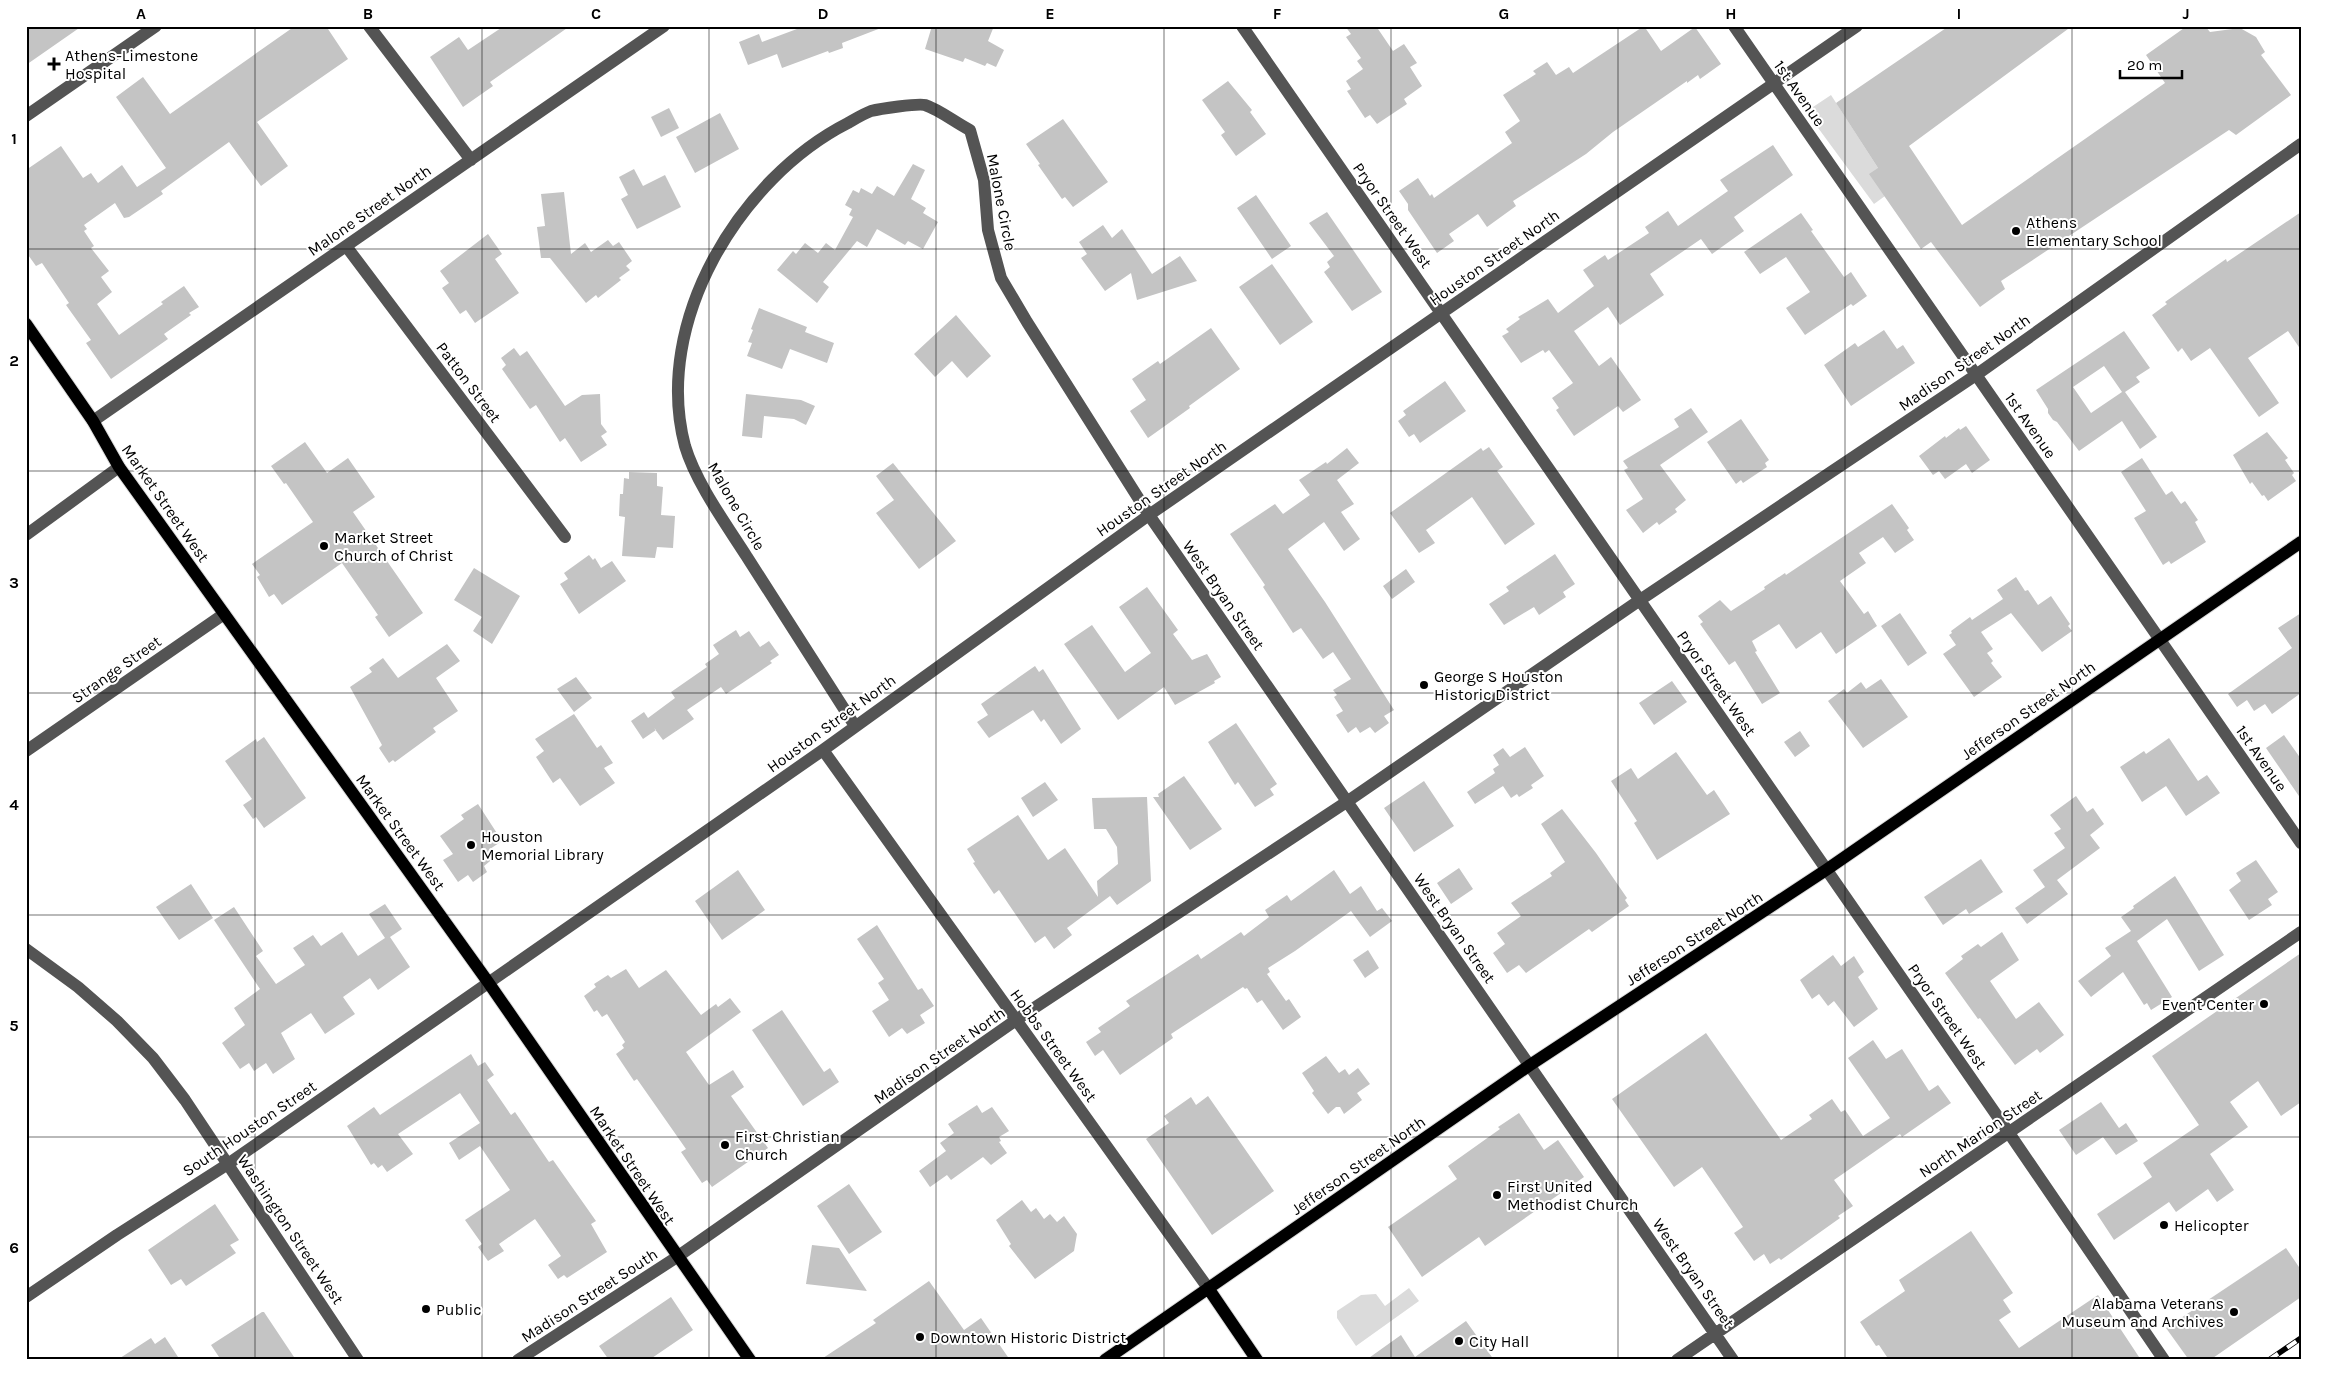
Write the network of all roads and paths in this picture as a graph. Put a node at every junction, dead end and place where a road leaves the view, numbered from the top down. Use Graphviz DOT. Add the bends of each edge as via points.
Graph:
graph roads {
  1 [pos="156,26"];
  2 [pos="369,26"];
  3 [pos="664,26"];
  4 [pos="1243,26"];
  5 [pos="1734,26"];
  6 [pos="1857,26"];
  7 [pos="1774,84"];
  8 [pos="26,116"];
  9 [pos="2301,144"];
  10 [pos="471,160"];
  11 [pos="346,246"];
  12 [pos="1441,313"];
  13 [pos="26,324"];
  14 [pos="1976,375"];
  15 [pos="93,421"];
  16 [pos="119,467"];
  17 [pos="1149,515"];
  18 [pos="26,535"];
  19 [pos="565,537"];
  20 [pos="2301,542"];
  21 [pos="1640,600"];
  22 [pos="224,614"];
  23 [pos="2159,639"];
  24 [pos="855,726"];
  25 [pos="823,750"];
  26 [pos="26,751"];
  27 [pos="1348,801"];
  28 [pos="2301,843"];
  29 [pos="1826,870"];
  30 [pos="2301,932"];
  31 [pos="26,949"];
  32 [pos="488,982"];
  33 [pos="1016,1020"];
  34 [pos="1530,1065"];
  35 [pos="2009,1132"];
  36 [pos="228,1164"];
  37 [pos="677,1258"];
  38 [pos="1208,1288"];
  39 [pos="26,1297"];
  40 [pos="1716,1333"];
  41 [pos="358,1360"];
  42 [pos="518,1360"];
  43 [pos="750,1360"];
  44 [pos="1105,1360"];
  45 [pos="1257,1360"];
  46 [pos="1677,1360"];
  47 [pos="1733,1360"];
  48 [pos="2164,1360"];
  1 -- 8 [label="street"];
  2 -- 10 [label="street"];
  3 -- 10 [label="street, Malone Street North"];
  4 -- 12 [label="street, Pryor Street West"];
  5 -- 7 [label="street, 1st Avenue"];
  6 -- 7 [label="street, Houston Street North"];
  7 -- 12 [label="street, Houston Street North"];
  7 -- 14 [label="street, 1st Avenue"];
  9 -- 14 [label="street, Madison Street North"];
  10 -- 11 [label="street, Malone Street North"];
  11 -- 15 [label="street, Malone Street North"];
  11 -- 19 [label="street, Patton Street"];
  12 -- 17 [label="street, Houston Street North"];
  12 -- 21 [label="street, Pryor Street West"];
  13 -- 15 [label="main road, Market Street West"];
  14 -- 21 [label="street, Madison Street North"];
  14 -- 23 [label="street, 1st Avenue"];
  15 -- 16 [label="main road, Market Street West"];
  16 -- 18 [label="street"];
  16 -- 22 [label="main road, Market Street West"];
  17 -- 24 [label="street, Houston Street North"];
  17 -- 24 [label="street, Malone Circle" via="1001,278 988,230 984,180 970,130 924,104 871,111 824,135 803,150 765,186 732,225 707,270 683,344 678,395 686,446 706,493"];
  17 -- 27 [label="street, West Bryan Street"];
  20 -- 23 [label="main road, Jefferson Street North"];
  21 -- 27 [label="street, Madison Street North"];
  21 -- 29 [label="street, Pryor Street West"];
  22 -- 26 [label="street, Strange Street"];
  22 -- 32 [label="main road, Market Street West"];
  23 -- 28 [label="street, 1st Avenue"];
  23 -- 29 [label="main road, Jefferson Street North"];
  24 -- 25 [label="street, Houston Street North"];
  25 -- 32 [label="street, Houston Street North"];
  25 -- 33 [label="street, Hobbs Street West"];
  27 -- 33 [label="street, Madison Street North"];
  27 -- 34 [label="street, West Bryan Street"];
  29 -- 34 [label="main road, Jefferson Street North"];
  29 -- 35 [label="street, Pryor Street West"];
  30 -- 35 [label="street, North Marion Street"];
  31 -- 36 [label="street, Washington Street West" via="78,987 153,1058"];
  32 -- 36 [label="street, South Houston Street"];
  32 -- 37 [label="main road, Market Street West"];
  33 -- 37 [label="street, Madison Street North"];
  33 -- 38 [label="street, Hobbs Street West"];
  34 -- 38 [label="main road, Jefferson Street North"];
  34 -- 40 [label="street, West Bryan Street"];
  35 -- 40 [label="street, North Marion Street"];
  35 -- 48 [label="street, Pryor Street West"];
  36 -- 39 [label="street, South Houston Street"];
  36 -- 41 [label="street, Washington Street West"];
  37 -- 42 [label="street, Madison Street South"];
  37 -- 43 [label="main road, Market Street West"];
  38 -- 44 [label="main road, Jefferson Street North"];
  38 -- 45 [label="main road, Hobbs Street West"];
  40 -- 46 [label="street, North Marion Street"];
  40 -- 47 [label="street, West Bryan Street"];
}
